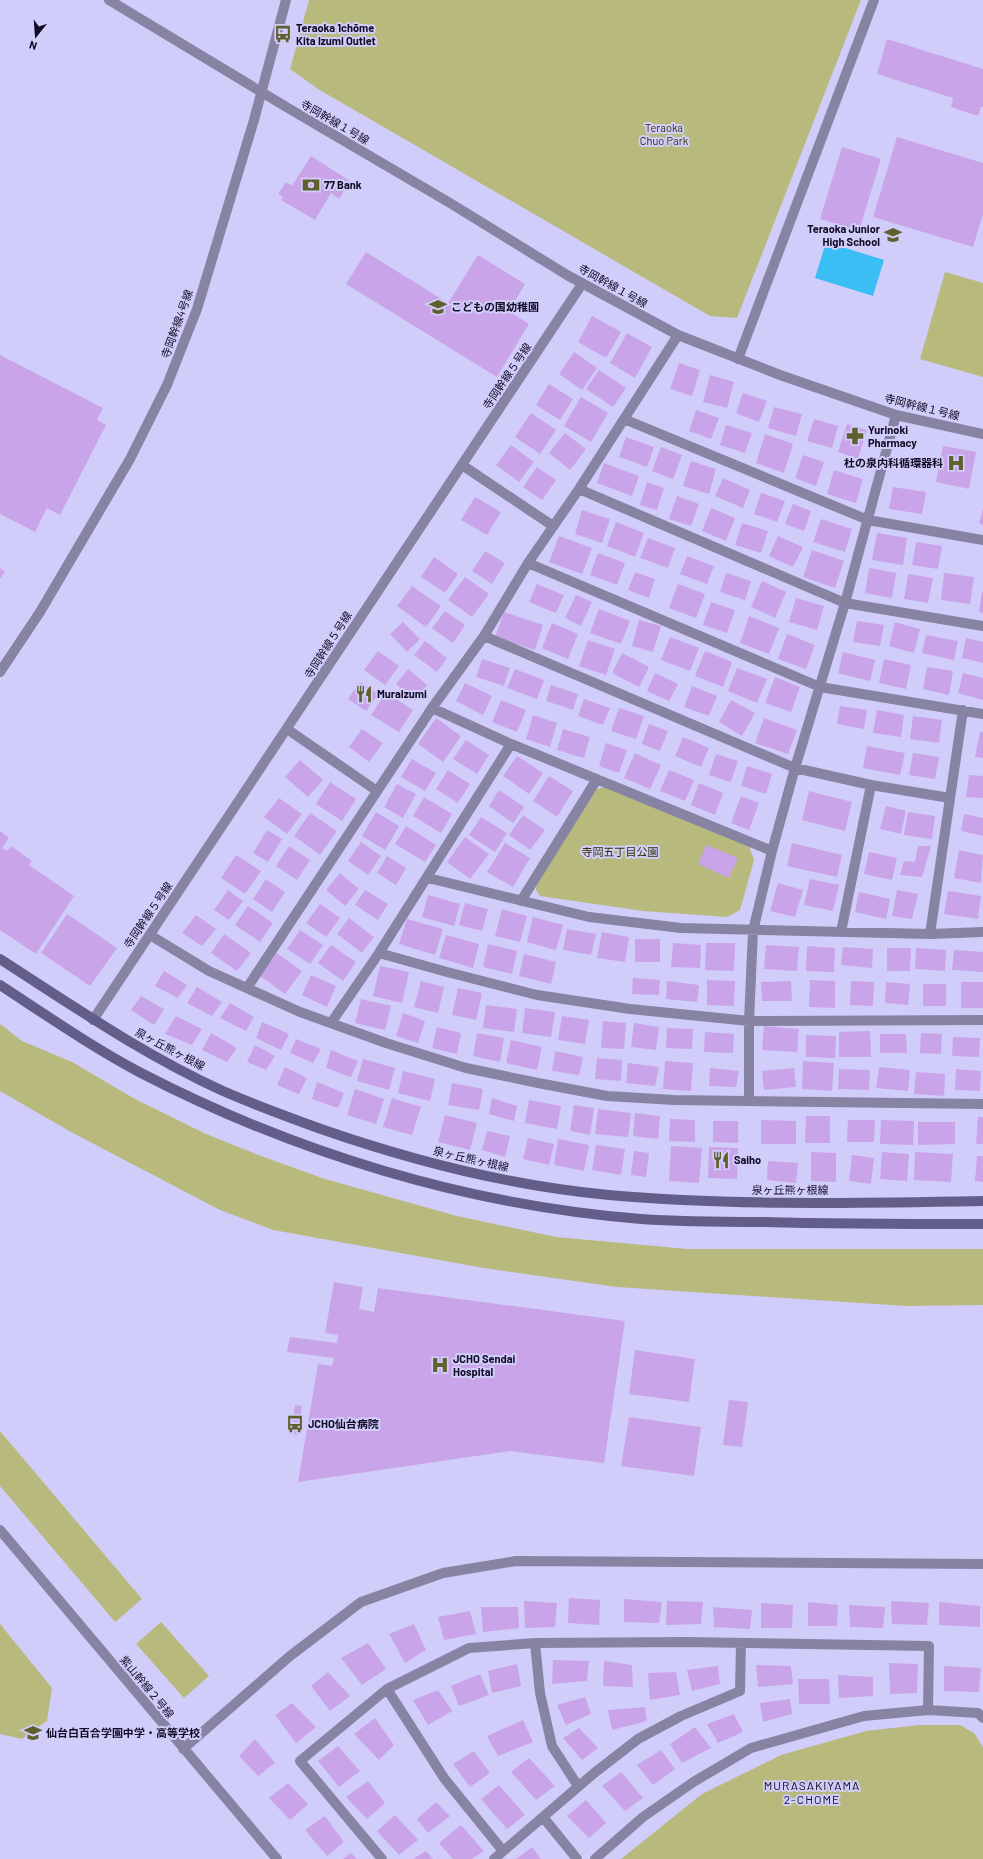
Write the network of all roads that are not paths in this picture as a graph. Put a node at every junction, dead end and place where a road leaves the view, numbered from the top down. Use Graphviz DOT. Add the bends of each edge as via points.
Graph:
graph roads {
  1 [pos="109,0"];
  2 [pos="286,0"];
  3 [pos="874,0"];
  4 [pos="262,93"];
  5 [pos="582,284"];
  6 [pos="678,335"];
  7 [pos="738,359"];
  8 [pos="896,415"];
  9 [pos="624,419"];
  10 [pos="983,434"];
  11 [pos="462,465"];
  12 [pos="579,489"];
  13 [pos="868,520"];
  14 [pos="553,526"];
  15 [pos="983,540"];
  16 [pos="528,563"];
  17 [pos="845,603"];
  18 [pos="983,626"];
  19 [pos="484,636"];
  20 [pos="0,672"];
  21 [pos="820,687"];
  22 [pos="432,708"];
  23 [pos="963,710"];
  24 [pos="983,714"];
  25 [pos="287,730"];
  26 [pos="511,744"];
  27 [pos="795,768"];
  28 [pos="596,779"];
  29 [pos="871,785"];
  30 [pos="378,791"];
  31 [pos="950,798"];
  32 [pos="772,851"];
  33 [pos="428,878"];
  34 [pos="521,901"];
  35 [pos="754,931"];
  36 [pos="841,932"];
  37 [pos="983,932"];
  38 [pos="930,934"];
  39 [pos="150,935"];
  40 [pos="379,953"];
  41 [pos="0,959"];
  42 [pos="0,985"];
  43 [pos="248,988"];
  44 [pos="93,1020"];
  45 [pos="983,1020"];
  46 [pos="749,1021"];
  47 [pos="331,1023"];
  48 [pos="749,1102"];
  49 [pos="983,1104"];
  50 [pos="983,1201"];
  51 [pos="983,1224"];
  52 [pos="0,1530"];
  53 [pos="983,1564"];
  54 [pos="535,1643"];
  55 [pos="741,1643"];
  56 [pos="387,1689"];
  57 [pos="928,1710"];
  58 [pos="983,1718"];
  59 [pos="183,1749"];
  60 [pos="578,1786"];
  61 [pos="543,1817"];
  62 [pos="504,1851"];
  63 [pos="277,1859"];
  64 [pos="382,1859"];
  65 [pos="494,1859"];
  66 [pos="577,1859"];
  67 [pos="595,1859"];
  1 -- 4 [label="street, 寺岡幹線１号線"];
  2 -- 4 [label="street, 寺岡幹線4号線"];
  3 -- 7 [label="street"];
  4 -- 5 [label="street, 寺岡幹線１号線"];
  4 -- 20 [label="street, 寺岡幹線4号線" via="197,309 166,385 130,459 28,630"];
  5 -- 6 [label="street, 寺岡幹線１号線"];
  5 -- 11 [label="street, 寺岡幹線５号線"];
  6 -- 7 [label="street, 寺岡幹線１号線"];
  6 -- 9 [label="street"];
  7 -- 8 [label="street, 寺岡幹線１号線"];
  8 -- 10 [label="street, 寺岡幹線１号線"];
  8 -- 13 [label="street"];
  9 -- 12 [label="street"];
  9 -- 13 [label="street"];
  11 -- 14 [label="street"];
  11 -- 25 [label="street, 寺岡幹線５号線"];
  12 -- 14 [label="street"];
  12 -- 17 [label="street"];
  13 -- 15 [label="street"];
  13 -- 17 [label="street"];
  14 -- 16 [label="street"];
  16 -- 19 [label="street"];
  16 -- 21 [label="street"];
  17 -- 18 [label="street"];
  17 -- 21 [label="street"];
  19 -- 22 [label="street"];
  19 -- 27 [label="street"];
  21 -- 23 [label="street"];
  21 -- 27 [label="street"];
  22 -- 26 [label="street"];
  22 -- 30 [label="street"];
  23 -- 24 [label="street"];
  23 -- 31 [label="street"];
  25 -- 30 [label="street"];
  25 -- 39 [label="street, 寺岡幹線５号線"];
  26 -- 28 [label="street"];
  26 -- 33 [label="street"];
  27 -- 29 [label="street"];
  27 -- 32 [label="street"];
  28 -- 32 [label="street"];
  28 -- 34 [label="street"];
  29 -- 31 [label="street"];
  29 -- 36 [label="street"];
  30 -- 43 [label="street"];
  31 -- 38 [label="street"];
  32 -- 35 [label="street"];
  33 -- 34 [label="street"];
  33 -- 40 [label="street"];
  34 -- 35 [label="street" via="589,917 681,928"];
  35 -- 36 [label="street"];
  35 -- 46 [label="street"];
  36 -- 38 [label="street"];
  37 -- 38 [label="street"];
  39 -- 43 [label="street" via="209,971"];
  39 -- 44 [label="street, 寺岡幹線５号線"];
  40 -- 46 [label="street" via="537,995 630,1009"];
  40 -- 47 [label="street"];
  41 -- 44 [label="main road, 泉ヶ丘熊ヶ根線"];
  42 -- 51 [label="main road" via="86,1042 212,1107 353,1162 434,1185 558,1209 640,1218"];
  43 -- 47 [label="street"];
  44 -- 50 [label="main road, 泉ヶ丘熊ヶ根線" via="223,1091 278,1114 390,1152 534,1185 607,1195 682,1200 767,1203"];
  45 -- 46 [label="street"];
  46 -- 48 [label="street"];
  47 -- 48 [label="street" via="466,1068 538,1083 608,1096"];
  48 -- 49 [label="street"];
  52 -- 59 [label="street, 紫山幹線２号線"];
  53 -- 59 [label="street" via="516,1561 443,1573 361,1602 290,1656"];
  54 -- 55 [label="street"];
  54 -- 56 [label="street" via="469,1648"];
  54 -- 60 [label="street" via="540,1693 552,1746"];
  55 -- 57 [label="street" via="929,1646"];
  55 -- 60 [label="street" via="740,1691 682,1716 638,1739"];
  56 -- 62 [label="street" via="444,1778"];
  56 -- 64 [label="street" via="300,1761"];
  57 -- 58 [label="street" via="978,1713"];
  57 -- 67 [label="street" via="864,1716 751,1748 695,1780 643,1817"];
  59 -- 63 [label="street, 紫山幹線２号線"];
  60 -- 61 [label="street"];
  61 -- 62 [label="street"];
  61 -- 66 [label="street"];
  62 -- 65 [label="street"];
}
